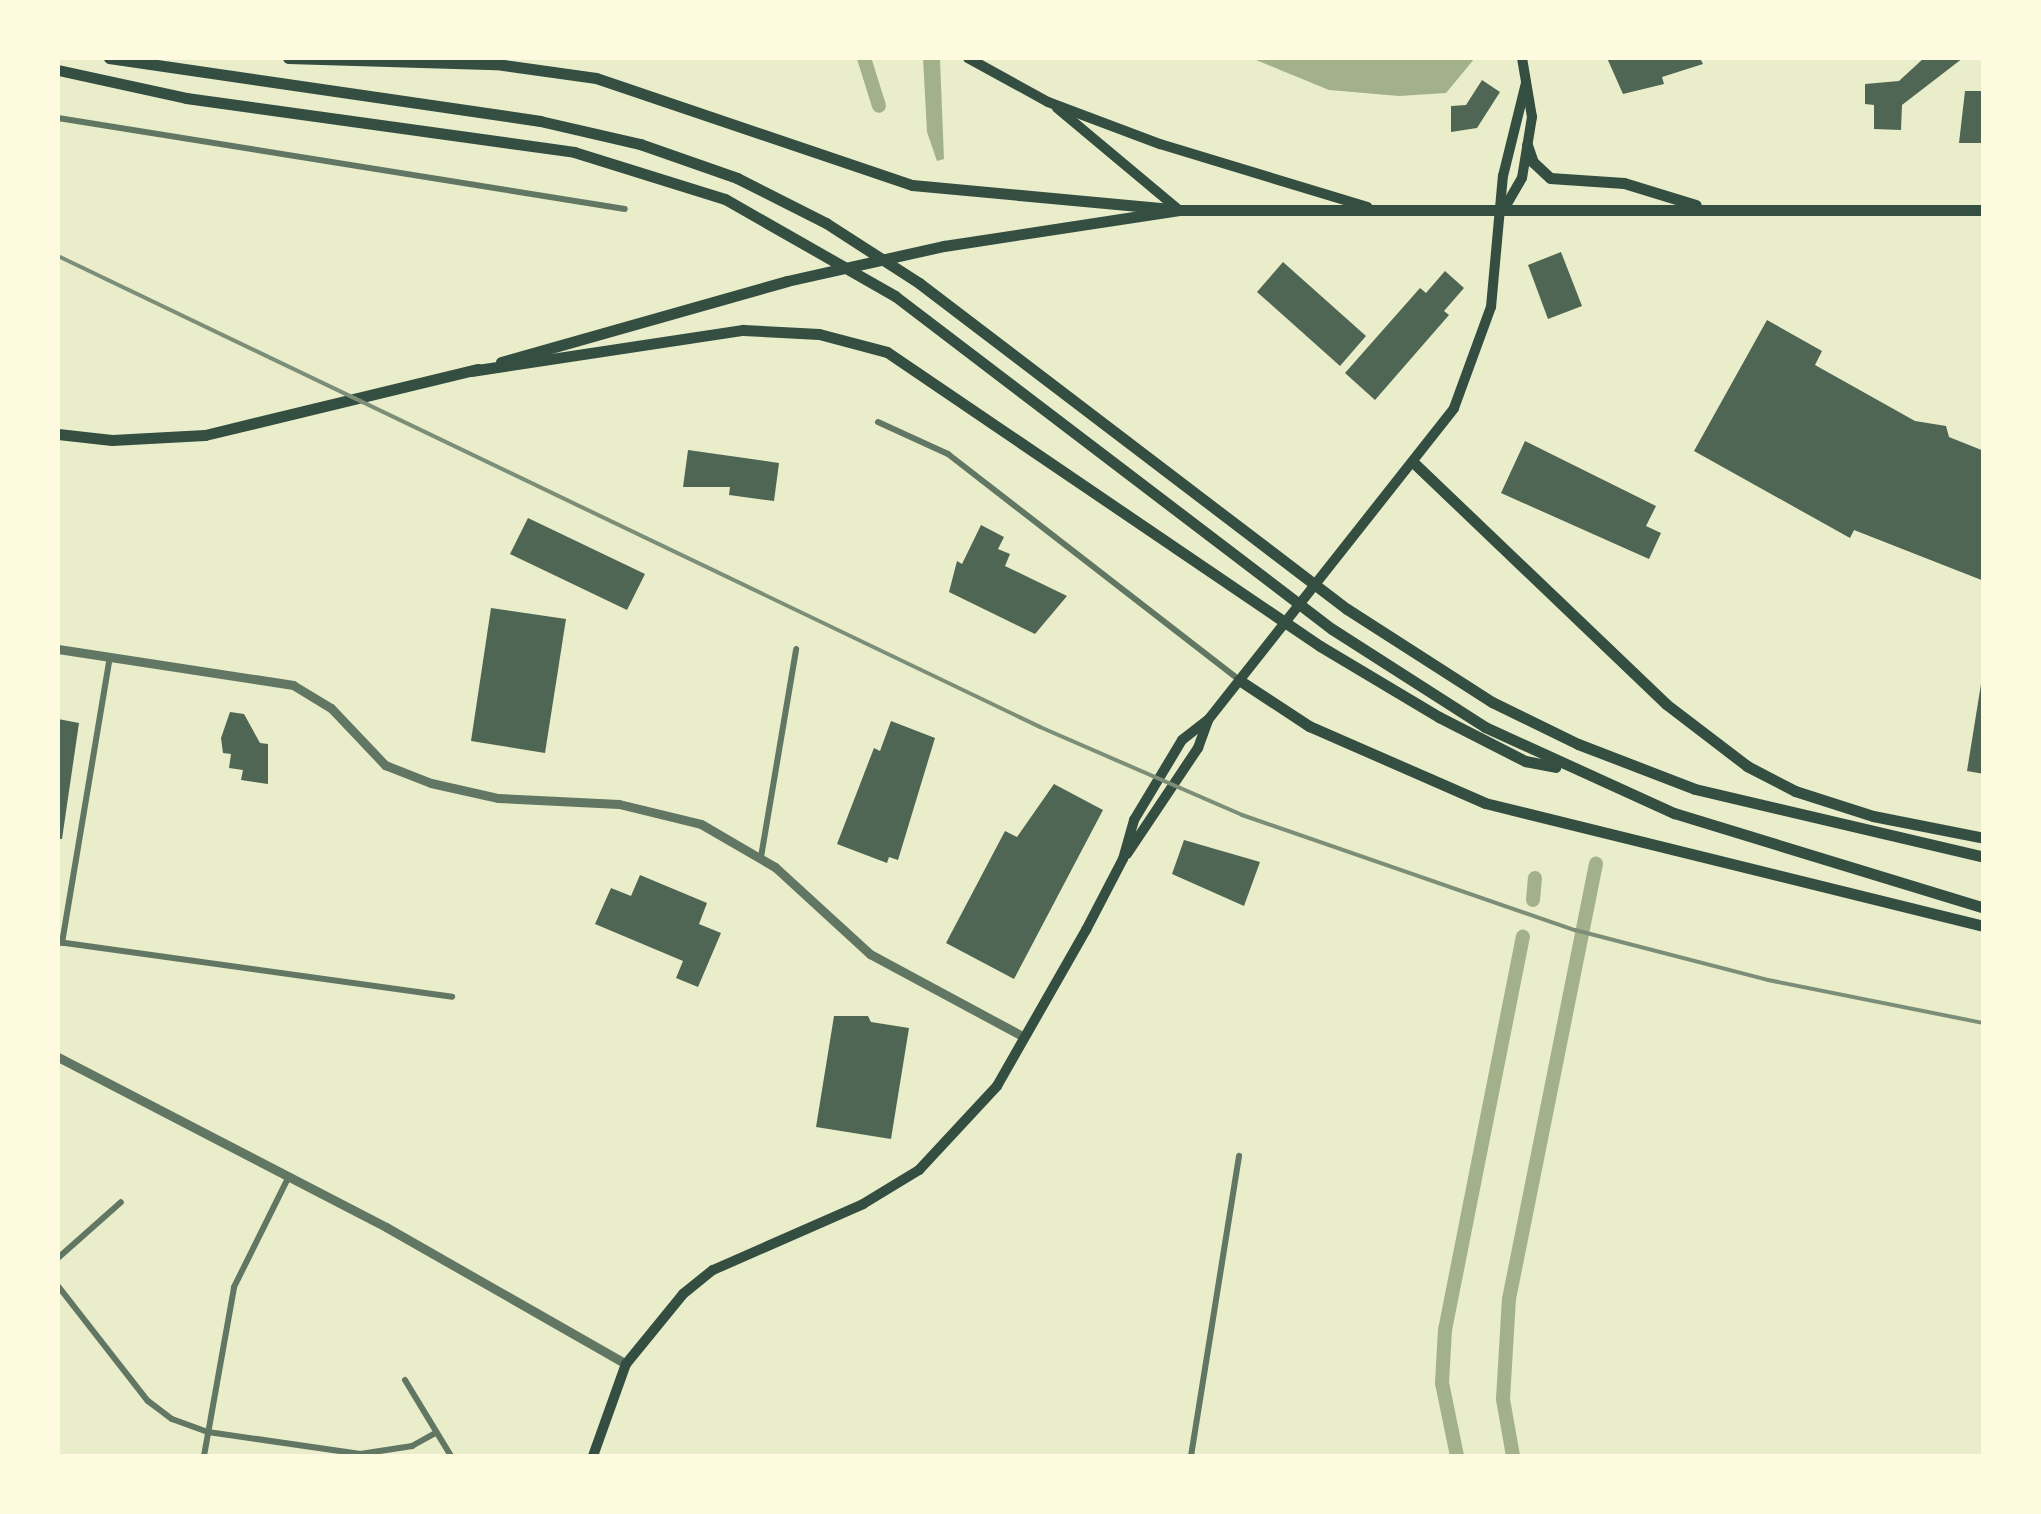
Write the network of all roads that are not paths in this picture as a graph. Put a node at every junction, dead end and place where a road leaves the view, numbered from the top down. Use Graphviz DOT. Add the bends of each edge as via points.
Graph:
graph roads {
  1 [pos="109,58"];
  2 [pos="288,58"];
  3 [pos="968,58"];
  4 [pos="1522,58"];
  5 [pos="58,70"];
  6 [pos="1526,84"];
  7 [pos="1048,102"];
  8 [pos="58,118"];
  9 [pos="1527,145"];
  10 [pos="1368,206"];
  11 [pos="1504,209"];
  12 [pos="625,210"];
  13 [pos="1180,210"];
  14 [pos="1710,210"];
  15 [pos="1984,210"];
  16 [pos="471,371"];
  17 [pos="878,422"];
  18 [pos="58,434"];
  19 [pos="1415,464"];
  20 [pos="58,649"];
  21 [pos="796,650"];
  22 [pos="110,657"];
  23 [pos="1238,680"];
  24 [pos="1208,720"];
  25 [pos="1573,771"];
  26 [pos="1984,838"];
  27 [pos="1984,856"];
  28 [pos="761,857"];
  29 [pos="1123,859"];
  30 [pos="1984,908"];
  31 [pos="1984,926"];
  32 [pos="60,942"];
  33 [pos="452,998"];
  34 [pos="1024,1036"];
  35 [pos="58,1057"];
  36 [pos="1239,1156"];
  37 [pos="288,1176"];
  38 [pos="121,1202"];
  39 [pos="58,1258"];
  40 [pos="58,1286"];
  41 [pos="626,1364"];
  42 [pos="405,1380"];
  43 [pos="208,1432"];
  44 [pos="435,1433"];
  45 [pos="204,1456"];
  46 [pos="451,1456"];
  47 [pos="592,1456"];
  48 [pos="1191,1456"];
  1 -- 27 [label="main road" via="591,131 709,166 826,223 919,283 1347,609 1492,702 1636,768 1812,821"];
  2 -- 13 [label="main road" via="496,64 579,75 912,186"];
  3 -- 7 [label="main road"];
  4 -- 6 [label="main road"];
  5 -- 25 [label="main road" via="186,98 574,152 690,186 787,230 895,296 1332,629 1427,693"];
  6 -- 9 [label="main road" via="1532,101"];
  6 -- 11 [label="main road" via="1513,117"];
  7 -- 10 [label="main road" via="1206,161"];
  7 -- 13 [label="main road"];
  8 -- 12 [label="street"];
  9 -- 11 [label="main road" via="1522,178"];
  9 -- 14 [label="main road" via="1533,162 1557,181 1624,182"];
  10 -- 11 [label="main road"];
  10 -- 13 [label="main road"];
  11 -- 14 [label="main road"];
  11 -- 19 [label="main road" via="1491,306 1474,368"];
  13 -- 16 [label="main road" via="944,246 787,281"];
  14 -- 15 [label="main road"];
  16 -- 18 [label="main road" via="253,427 157,440"];
  16 -- 25 [label="main road" via="744,330 802,331 855,342 936,380 1320,646 1525,761"];
  17 -- 23 [label="street" via="948,454"];
  19 -- 23 [label="main road"];
  19 -- 26 [label="main road" via="1666,704 1748,766 1794,790 1872,816"];
  20 -- 22 [label="street"];
  21 -- 28 [label="street"];
  22 -- 28 [label="street" via="292,685 331,708 368,753 403,774 498,798 662,812 733,837"];
  22 -- 32 [label="street"];
  23 -- 24 [label="main road"];
  23 -- 31 [label="main road" via="1325,734 1485,802"];
  24 -- 29 [label="main road" via="1151,825"];
  24 -- 29 [label="main road" via="1182,740 1166,766 1134,820"];
  25 -- 30 [label="main road" via="1674,813"];
  28 -- 34 [label="street" via="848,939"];
  29 -- 34 [label="main road"];
  32 -- 33 [label="street"];
  34 -- 41 [label="main road" via="997,1086 928,1163 864,1204 713,1270 654,1324"];
  35 -- 37 [label="street"];
  36 -- 48 [label="street"];
  37 -- 41 [label="street"];
  37 -- 43 [label="street" via="234,1287"];
  38 -- 39 [label="street"];
  40 -- 43 [label="street" via="148,1401"];
  41 -- 47 [label="main road"];
  42 -- 44 [label="street"];
  43 -- 44 [label="street" via="360,1454 412,1446"];
  43 -- 45 [label="street"];
  44 -- 46 [label="street"];
}
